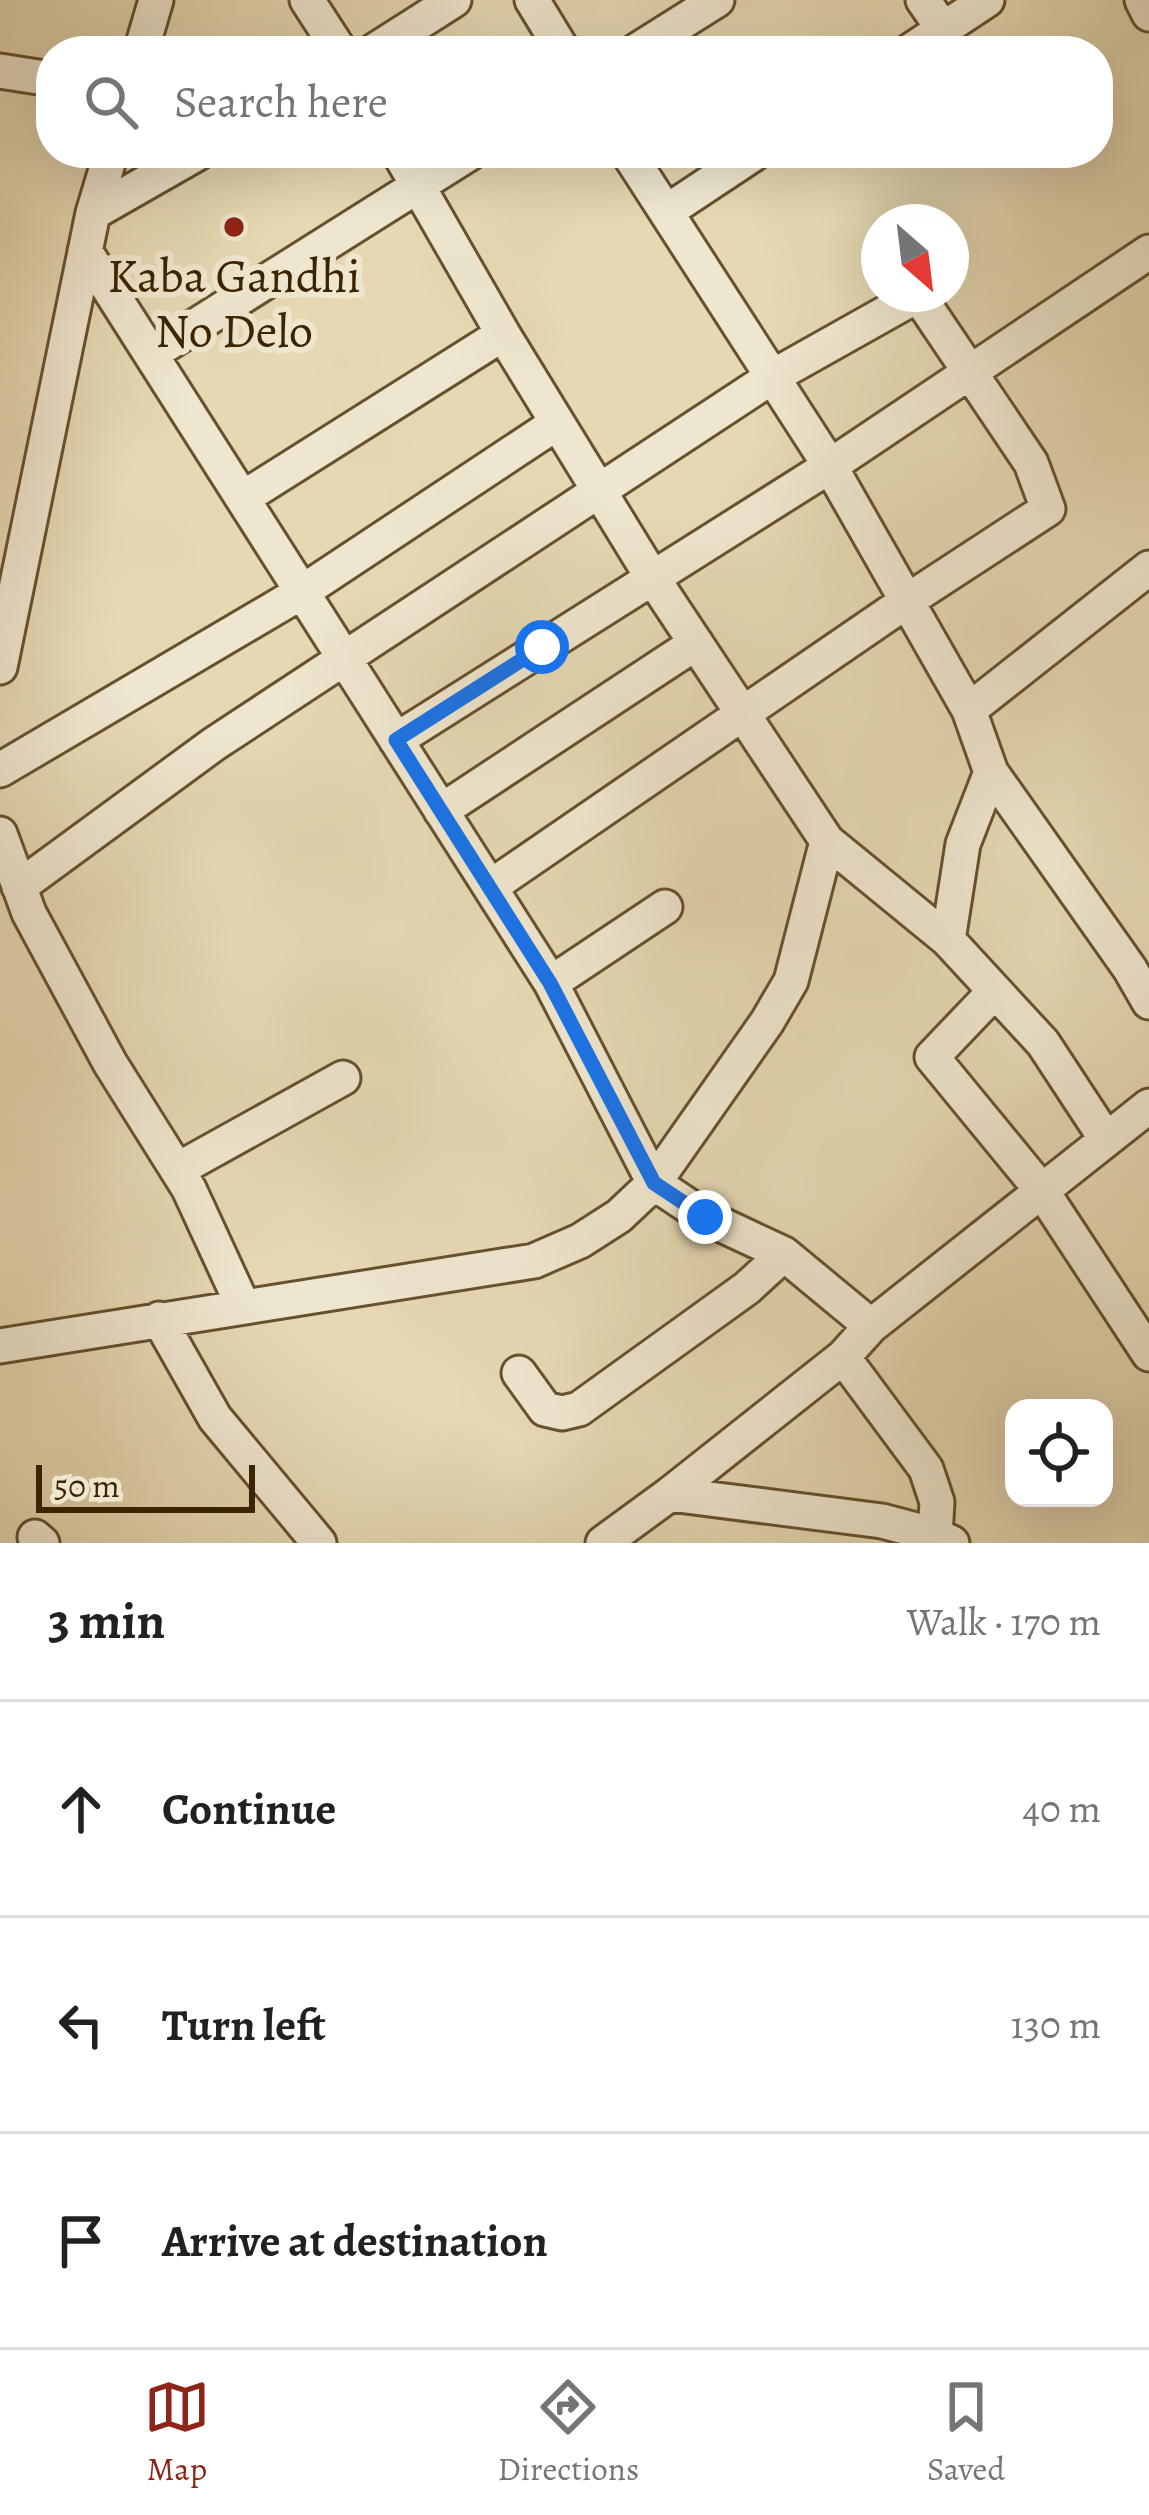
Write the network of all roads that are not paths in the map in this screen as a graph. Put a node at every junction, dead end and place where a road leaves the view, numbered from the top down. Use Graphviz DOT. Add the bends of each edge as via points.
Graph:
graph roads {
  1 [pos="156,0"];
  2 [pos="307,0"];
  3 [pos="454,0"];
  4 [pos="532,0"];
  5 [pos="717,0"];
  6 [pos="923,0"];
  7 [pos="987,0"];
  8 [pos="1142,0"];
  9 [pos="1149,14"];
  10 [pos="943,29"];
  11 [pos="145,36"];
  12 [pos="330,36"];
  13 [pos="398,36"];
  14 [pos="554,36"];
  15 [pos="660,36"];
  16 [pos="932,36"];
  17 [pos="0,71"];
  18 [pos="36,77"];
  19 [pos="107,168"];
  20 [pos="172,168"];
  21 [pos="407,168"];
  22 [pos="445,168"];
  23 [pos="638,168"];
  24 [pos="732,168"];
  25 [pos="417,185"];
  26 [pos="666,212"];
  27 [pos="93,214"];
  28 [pos="85,250"];
  29 [pos="1149,252"];
  30 [pos="503,334"];
  31 [pos="151,354"];
  32 [pos="970,372"];
  33 [pos="772,377"];
  34 [pos="557,423"];
  35 [pos="830,466"];
  36 [pos="600,492"];
  37 [pos="242,498"];
  38 [pos="1149,568"];
  39 [pos="652,578"];
  40 [pos="302,592"];
  41 [pos="907,601"];
  42 [pos="697,643"];
  43 [pos="345,658"];
  44 [pos="0,667"];
  45 [pos="969,710"];
  46 [pos="742,713"];
  47 [pos="396,740"];
  48 [pos="0,770"];
  49 [pos="991,772"];
  50 [pos="441,811"];
  51 [pos="0,834"];
  52 [pos="826,841"];
  53 [pos="20,887"];
  54 [pos="490,887"];
  55 [pos="664,907"];
  56 [pos="948,940"];
  57 [pos="550,983"];
  58 [pos="995,991"];
  59 [pos="1149,1003"];
  60 [pos="343,1078"];
  61 [pos="1149,1106"];
  62 [pos="1106,1139"];
  63 [pos="177,1170"];
  64 [pos="654,1183"];
  65 [pos="1042,1191"];
  66 [pos="784,1253"];
  67 [pos="243,1306"];
  68 [pos="159,1319"];
  69 [pos="872,1326"];
  70 [pos="0,1346"];
  71 [pos="1149,1354"];
  72 [pos="843,1357"];
  73 [pos="519,1372"];
  74 [pos="670,1494"];
  75 [pos="874,1532"];
  76 [pos="940,1540"];
  77 [pos="319,1543"];
  78 [pos="603,1543"];
  1 -- 11 [label="street"];
  2 -- 12 [label="street"];
  3 -- 13 [label="street"];
  4 -- 14 [label="street"];
  5 -- 15 [label="street"];
  6 -- 10 [label="street"];
  7 -- 10 [label="street"];
  8 -- 9 [label="street"];
  10 -- 16 [label="street"];
  17 -- 18 [label="street"];
  19 -- 27 [label="street"];
  20 -- 27 [label="street"];
  21 -- 25 [label="street"];
  22 -- 25 [label="street"];
  23 -- 26 [label="street"];
  24 -- 26 [label="street"];
  25 -- 30 [label="street"];
  25 -- 31 [label="street"];
  26 -- 33 [label="street"];
  27 -- 28 [label="street"];
  28 -- 31 [label="street"];
  28 -- 44 [label="street"];
  29 -- 32 [label="street"];
  30 -- 34 [label="street"];
  30 -- 37 [label="street"];
  31 -- 37 [label="street"];
  32 -- 33 [label="street" via="918,295"];
  32 -- 35 [label="street"];
  32 -- 41 [label="street" via="1031,463 1048,509"];
  33 -- 35 [label="street"];
  33 -- 36 [label="street"];
  34 -- 36 [label="street"];
  34 -- 40 [label="street"];
  35 -- 39 [label="street"];
  35 -- 41 [label="street"];
  36 -- 39 [label="street"];
  36 -- 43 [label="street"];
  37 -- 40 [label="street"];
  38 -- 45 [label="street"];
  39 -- 42 [label="street"];
  39 -- 47 [label="street"];
  40 -- 43 [label="street"];
  40 -- 48 [label="street"];
  41 -- 45 [label="street"];
  41 -- 46 [label="street"];
  42 -- 46 [label="street"];
  42 -- 50 [label="street"];
  43 -- 47 [label="street"];
  43 -- 53 [label="street"];
  45 -- 49 [label="street"];
  46 -- 52 [label="street"];
  46 -- 54 [label="street"];
  47 -- 50 [label="street"];
  49 -- 56 [label="street" via="963,844"];
  49 -- 59 [label="street"];
  50 -- 54 [label="street"];
  51 -- 53 [label="street"];
  52 -- 56 [label="street"];
  52 -- 64 [label="street" via="791,981"];
  53 -- 63 [label="street" via="110,1063"];
  54 -- 57 [label="street"];
  55 -- 57 [label="street"];
  56 -- 58 [label="street"];
  57 -- 64 [label="street"];
  58 -- 62 [label="street" via="1043,1043"];
  58 -- 65 [label="street" via="932,1058"];
  60 -- 63 [label="street"];
  61 -- 62 [label="street"];
  62 -- 65 [label="street"];
  63 -- 67 [label="street"];
  64 -- 66 [label="street"];
  64 -- 67 [label="street" via="619,1216 534,1261"];
  65 -- 69 [label="street"];
  65 -- 71 [label="street"];
  66 -- 69 [label="street"];
  66 -- 73 [label="street" via="579,1409 545,1409"];
  67 -- 68 [label="street"];
  68 -- 70 [label="street"];
  68 -- 77 [label="street" via="215,1418"];
  69 -- 72 [label="street"];
  72 -- 74 [label="street"];
  72 -- 76 [label="street" via="926,1469"];
  74 -- 75 [label="street"];
  74 -- 78 [label="street"];
  75 -- 76 [label="street"];
}
